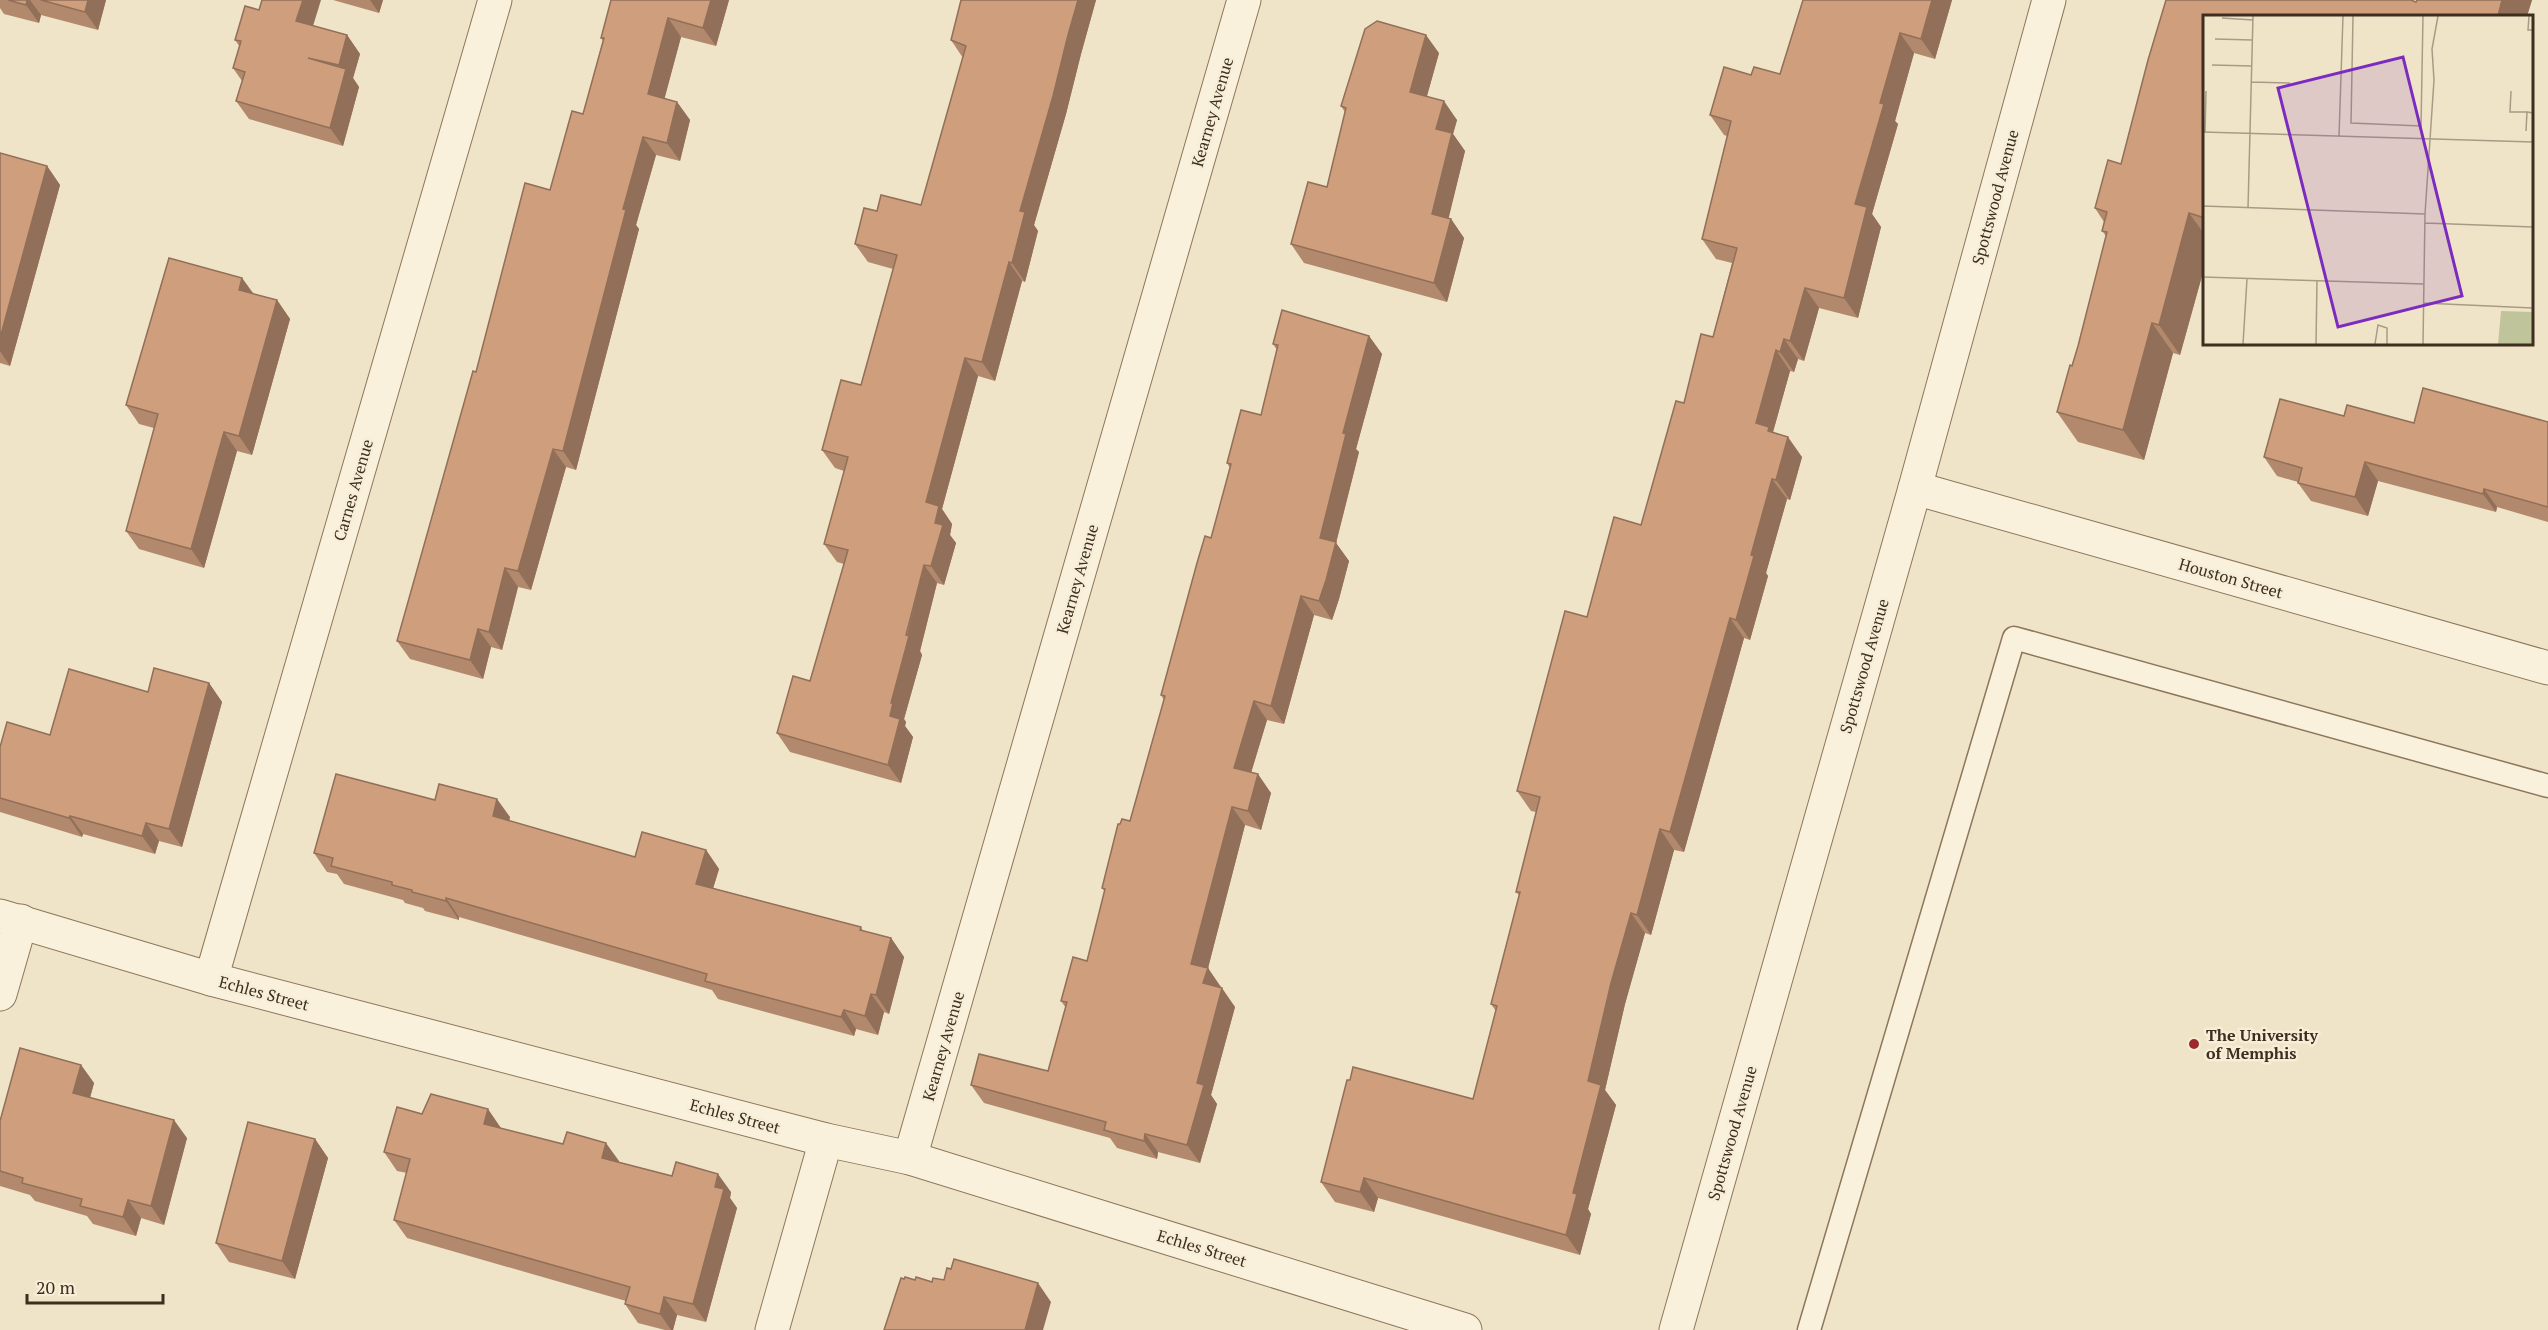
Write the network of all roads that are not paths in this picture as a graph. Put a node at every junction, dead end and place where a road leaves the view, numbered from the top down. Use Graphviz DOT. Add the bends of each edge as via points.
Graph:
graph roads {
  1 [pos="495,0"];
  2 [pos="1244,0"];
  3 [pos="2049,0"];
  4 [pos="1915,488"];
  5 [pos="2548,668"];
  6 [pos="2548,786"];
  7 [pos="11,919"];
  8 [pos="211,979"];
  9 [pos="0,994"];
  10 [pos="826,1140"];
  11 [pos="910,1158"];
  12 [pos="772,1330"];
  13 [pos="1465,1330"];
  14 [pos="1676,1330"];
  15 [pos="1809,1330"];
  1 -- 8 [label="street, Carnes Avenue"];
  2 -- 11 [label="street, Kearney Avenue"];
  3 -- 4 [label="street, Spottswood Avenue"];
  4 -- 5 [label="street, Houston Street"];
  4 -- 14 [label="street, Spottswood Avenue"];
  6 -- 15 [label="lane" via="2014,638"];
  7 -- 8 [label="street, Echles Street"];
  7 -- 9 [label="street"];
  8 -- 10 [label="street, Echles Street"];
  10 -- 11 [label="street, Echles Street"];
  10 -- 12 [label="street"];
  11 -- 13 [label="street, Echles Street"];
}
